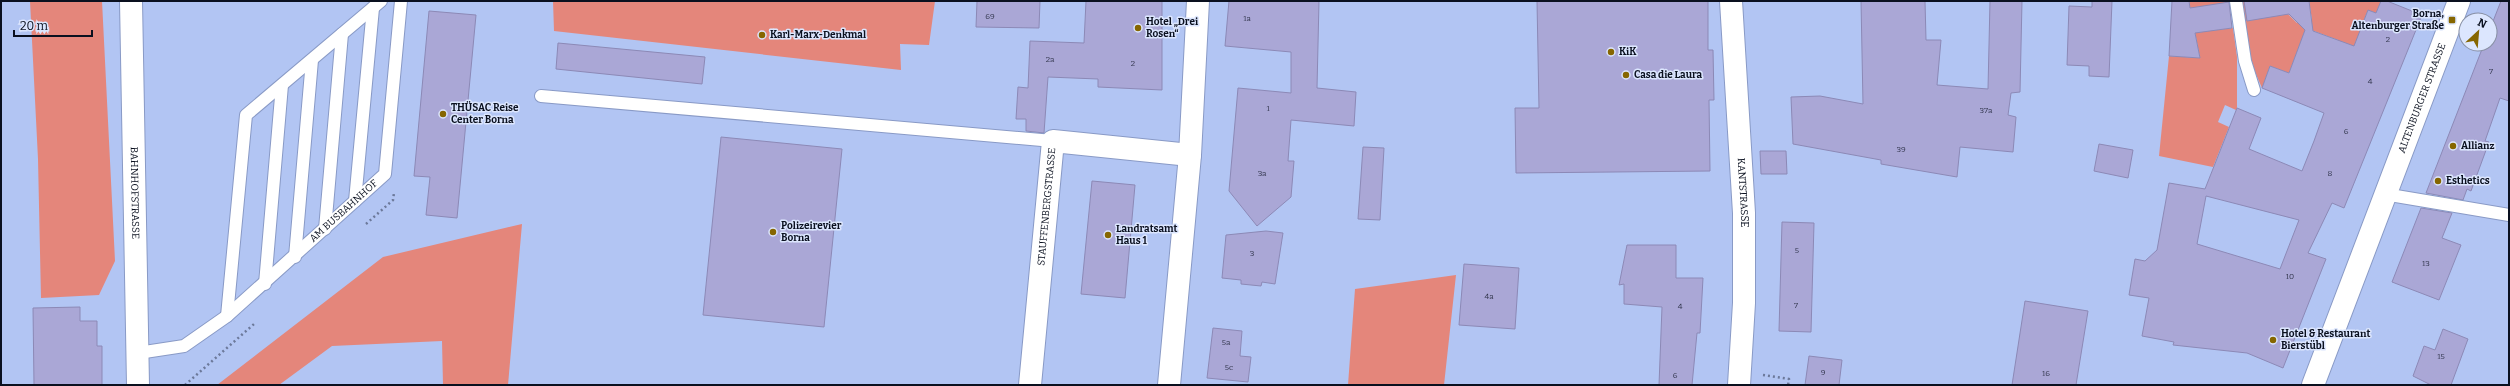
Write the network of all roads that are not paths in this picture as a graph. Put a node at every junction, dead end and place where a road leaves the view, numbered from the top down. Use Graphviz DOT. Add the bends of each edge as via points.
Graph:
graph roads {
  1 [pos="131,1"];
  2 [pos="401,1"];
  3 [pos="1198,1"];
  4 [pos="1732,1"];
  5 [pos="2236,1"];
  6 [pos="2459,1"];
  7 [pos="377,5"];
  8 [pos="342,34"];
  9 [pos="312,60"];
  10 [pos="282,85"];
  11 [pos="2254,90"];
  12 [pos="541,96"];
  13 [pos="1053,141"];
  14 [pos="1190,155"];
  15 [pos="2384,194"];
  16 [pos="355,202"];
  17 [pos="2509,215"];
  18 [pos="325,229"];
  19 [pos="295,257"];
  20 [pos="265,284"];
  21 [pos="227,316"];
  22 [pos="138,353"];
  23 [pos="1740,378"];
  24 [pos="138,385"];
  25 [pos="1030,385"];
  26 [pos="1168,385"];
  27 [pos="2313,385"];
  1 -- 22 [label="street, BAHNHOFSTRASSE"];
  2 -- 16 [label="lane, AM BUSBAHNHOF" via="385,174"];
  3 -- 14 [label="street"];
  4 -- 23 [label="street, KANTSTRASSE" via="1744,213 1744,303"];
  5 -- 11 [label="lane" via="2245,61"];
  6 -- 15 [label="street, ALTENBURGER STRASSE"];
  7 -- 8 [label="lane"];
  7 -- 16 [label="lane"];
  8 -- 9 [label="lane"];
  8 -- 18 [label="lane"];
  9 -- 10 [label="lane"];
  9 -- 19 [label="lane"];
  10 -- 20 [label="lane"];
  10 -- 21 [label="lane" via="246,115"];
  12 -- 13 [label="lane"];
  13 -- 14 [label="street, STAUFFENBERGSTRASSE"];
  13 -- 25 [label="street, STAUFFENBERGSTRASSE"];
  14 -- 26 [label="street"];
  15 -- 17 [label="lane"];
  15 -- 27 [label="street, ALTENBURGER STRASSE"];
  16 -- 18 [label="lane, AM BUSBAHNHOF"];
  18 -- 19 [label="lane, AM BUSBAHNHOF"];
  19 -- 20 [label="lane, AM BUSBAHNHOF"];
  20 -- 21 [label="lane, AM BUSBAHNHOF"];
  21 -- 22 [label="lane, AM BUSBAHNHOF" via="184,346"];
  22 -- 24 [label="street, BAHNHOFSTRASSE"];
}
